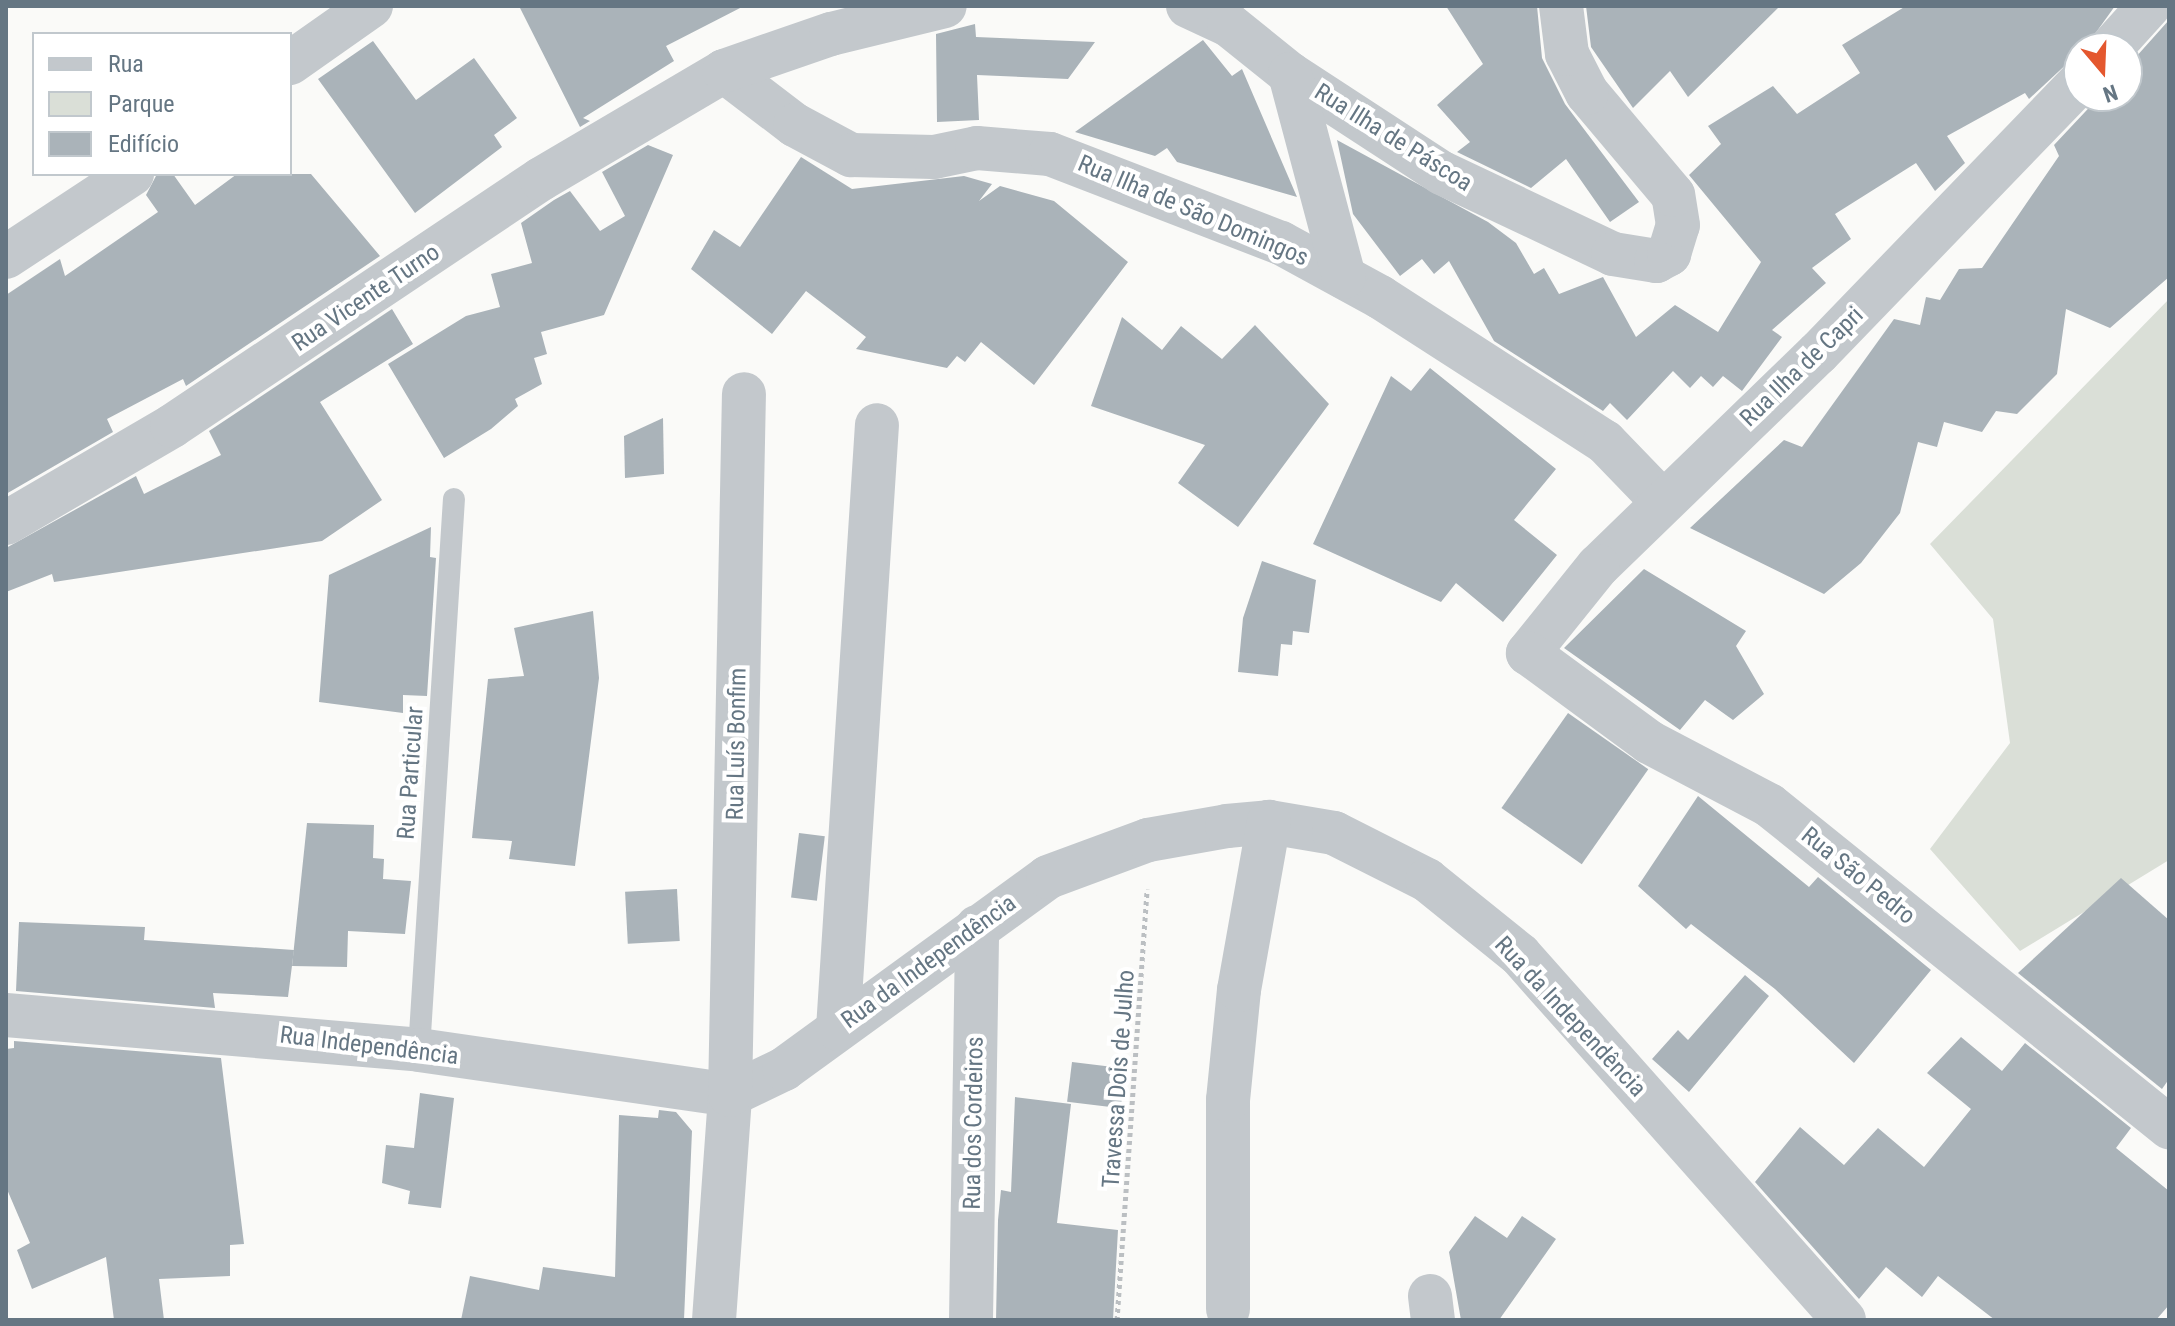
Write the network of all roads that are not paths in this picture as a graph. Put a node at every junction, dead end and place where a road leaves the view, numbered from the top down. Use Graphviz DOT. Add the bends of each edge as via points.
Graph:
graph roads {
  1 [pos="371,6"];
  2 [pos="945,6"];
  3 [pos="1188,6"];
  4 [pos="1561,6"];
  5 [pos="2149,6"];
  6 [pos="2125,32"];
  7 [pos="292,62"];
  8 [pos="724,71"];
  9 [pos="1290,74"];
  10 [pos="2063,100"];
  11 [pos="129,176"];
  12 [pos="6,257"];
  13 [pos="1344,277"];
  14 [pos="744,394"];
  15 [pos="877,425"];
  16 [pos="454,499"];
  17 [pos="1662,501"];
  18 [pos="6,523"];
  19 [pos="1528,653"];
  20 [pos="1269,822"];
  21 [pos="977,927"];
  22 [pos="6,1015"];
  23 [pos="838,1029"];
  24 [pos="419,1050"];
  25 [pos="730,1095"];
  26 [pos="2169,1127"];
  27 [pos="1228,1309"];
  28 [pos="714,1320"];
  29 [pos="971,1320"];
  30 [pos="1844,1320"];
  1 -- 7 [label="street"];
  2 -- 8 [label="street" via="831,34"];
  3 -- 9 [label="street, Rua Ilha de Páscoa" via="1229,25"];
  4 -- 9 [label="street, Rua Ilha de Páscoa" via="1567,54 1587,93 1673,195 1678,225 1669,254 1656,261 1613,254 1442,173"];
  5 -- 6 [label="street"];
  8 -- 13 [label="street, Rua Ilha de São Domingos" via="795,125 851,155 922,158 977,148 1050,154 1281,243"];
  8 -- 18 [label="street, Rua Vicente Turno" via="541,179 172,426"];
  9 -- 13 [label="street"];
  10 -- 17 [label="street, Rua Ilha de Capri" via="1818,353"];
  11 -- 12 [label="street"];
  13 -- 17 [label="street, Rua Ilha de São Domingos" via="1605,442"];
  14 -- 25 [label="street, Rua Luís Bonfim"];
  15 -- 23 [label="street"];
  16 -- 24 [label="lane, Rua Particular"];
  17 -- 19 [label="street, Rua Ilha de Capri" via="1549,621"];
  19 -- 26 [label="street, Rua São Pedro" via="1649,742 1769,805"];
  20 -- 21 [label="street, Rua da Independência" via="1148,840 1048,877"];
  20 -- 27 [label="street" via="1239,990 1228,1100"];
  20 -- 30 [label="street, Rua da Independência" via="1334,833 1427,880 1520,955"];
  21 -- 23 [label="street, Rua da Independência"];
  21 -- 29 [label="street, Rua dos Cordeiros"];
  22 -- 24 [label="street, Rua Independência"];
  23 -- 25 [label="street, Rua da Independência" via="773,1076"];
  24 -- 25 [label="street, Rua Independência"];
  25 -- 28 [label="street, Rua Luís Bonfim"];
}
